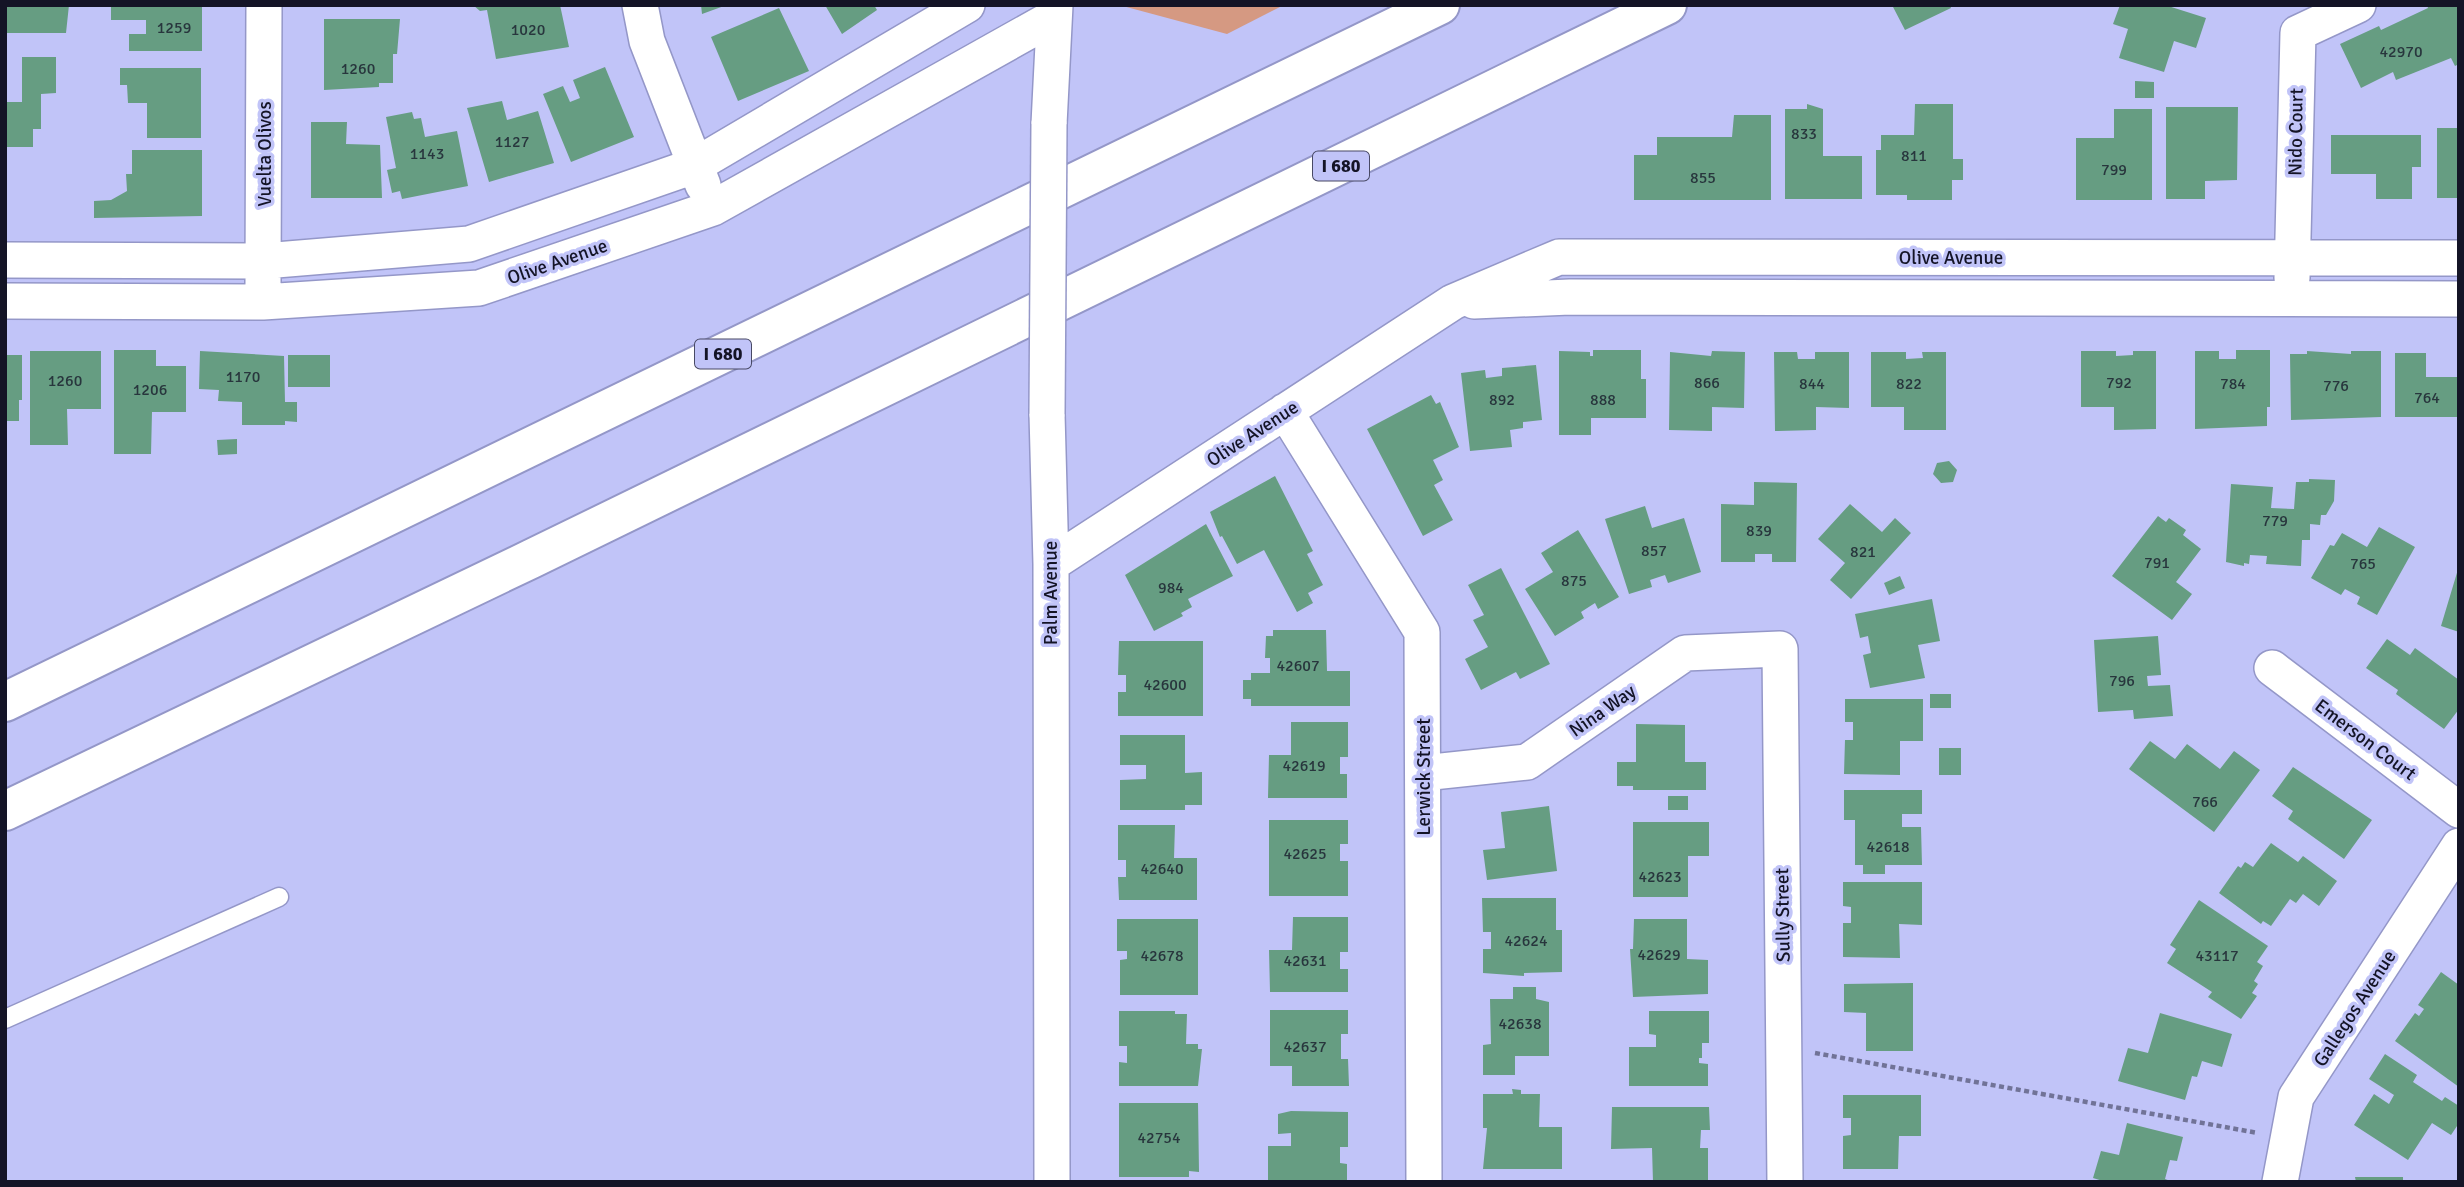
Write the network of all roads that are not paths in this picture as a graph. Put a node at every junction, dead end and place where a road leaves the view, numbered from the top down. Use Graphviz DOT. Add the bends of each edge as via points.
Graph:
graph roads {
  1 [pos="264,5"];
  2 [pos="640,5"];
  3 [pos="967,5"];
  4 [pos="1440,5"];
  5 [pos="1667,5"];
  6 [pos="2358,5"];
  7 [pos="1055,11"];
  8 [pos="694,166"];
  9 [pos="713,208"];
  10 [pos="2292,256"];
  11 [pos="2459,258"];
  12 [pos="5,260"];
  13 [pos="264,261"];
  14 [pos="2292,298"];
  15 [pos="2459,299"];
  16 [pos="5,301"];
  17 [pos="263,302"];
  18 [pos="1453,302"];
  19 [pos="1285,411"];
  20 [pos="1051,564"];
  21 [pos="1780,649"];
  22 [pos="2272,668"];
  23 [pos="5,702"];
  24 [pos="1423,773"];
  25 [pos="2459,810"];
  26 [pos="5,811"];
  27 [pos="2459,846"];
  28 [pos="279,897"];
  29 [pos="5,1018"];
  30 [pos="1052,1182"];
  31 [pos="1424,1182"];
  32 [pos="1785,1182"];
  33 [pos="2280,1182"];
  1 -- 13 [label="street, Vuelta Olivos"];
  2 -- 8 [label="street" via="647,41"];
  3 -- 8 [label="street"];
  4 -- 23 [label="highway, I 680"];
  5 -- 26 [label="highway, I 680"];
  6 -- 10 [label="street, Nido Court" via="2298,33"];
  7 -- 9 [label="street, Olive Avenue"];
  7 -- 20 [label="street, Palm Avenue, bridge" via="1049,124"];
  8 -- 9 [label="street"];
  8 -- 13 [label="street" via="469,244"];
  9 -- 17 [label="street, Olive Avenue" via="479,288"];
  10 -- 11 [label="street, Olive Avenue"];
  10 -- 14 [label="street, Nido Court"];
  10 -- 18 [label="street, Olive Avenue" via="1559,257"];
  12 -- 13 [label="street"];
  13 -- 17 [label="street, Vuelta Olivos"];
  14 -- 15 [label="street"];
  14 -- 18 [label="street" via="1570,297"];
  16 -- 17 [label="street, Olive Avenue"];
  18 -- 19 [label="street, Olive Avenue"];
  19 -- 20 [label="street, Olive Avenue"];
  19 -- 24 [label="street, Lerwick Street" via="1422,632"];
  20 -- 30 [label="street, Palm Avenue"];
  21 -- 24 [label="street, Nina Way" via="1685,653 1527,762"];
  21 -- 32 [label="street, Sully Street"];
  22 -- 25 [label="street, Emerson Court"];
  24 -- 31 [label="street, Lerwick Street"];
  27 -- 33 [label="street, Gallegos Avenue" via="2296,1097"];
  28 -- 29 [label="lane"];
}
